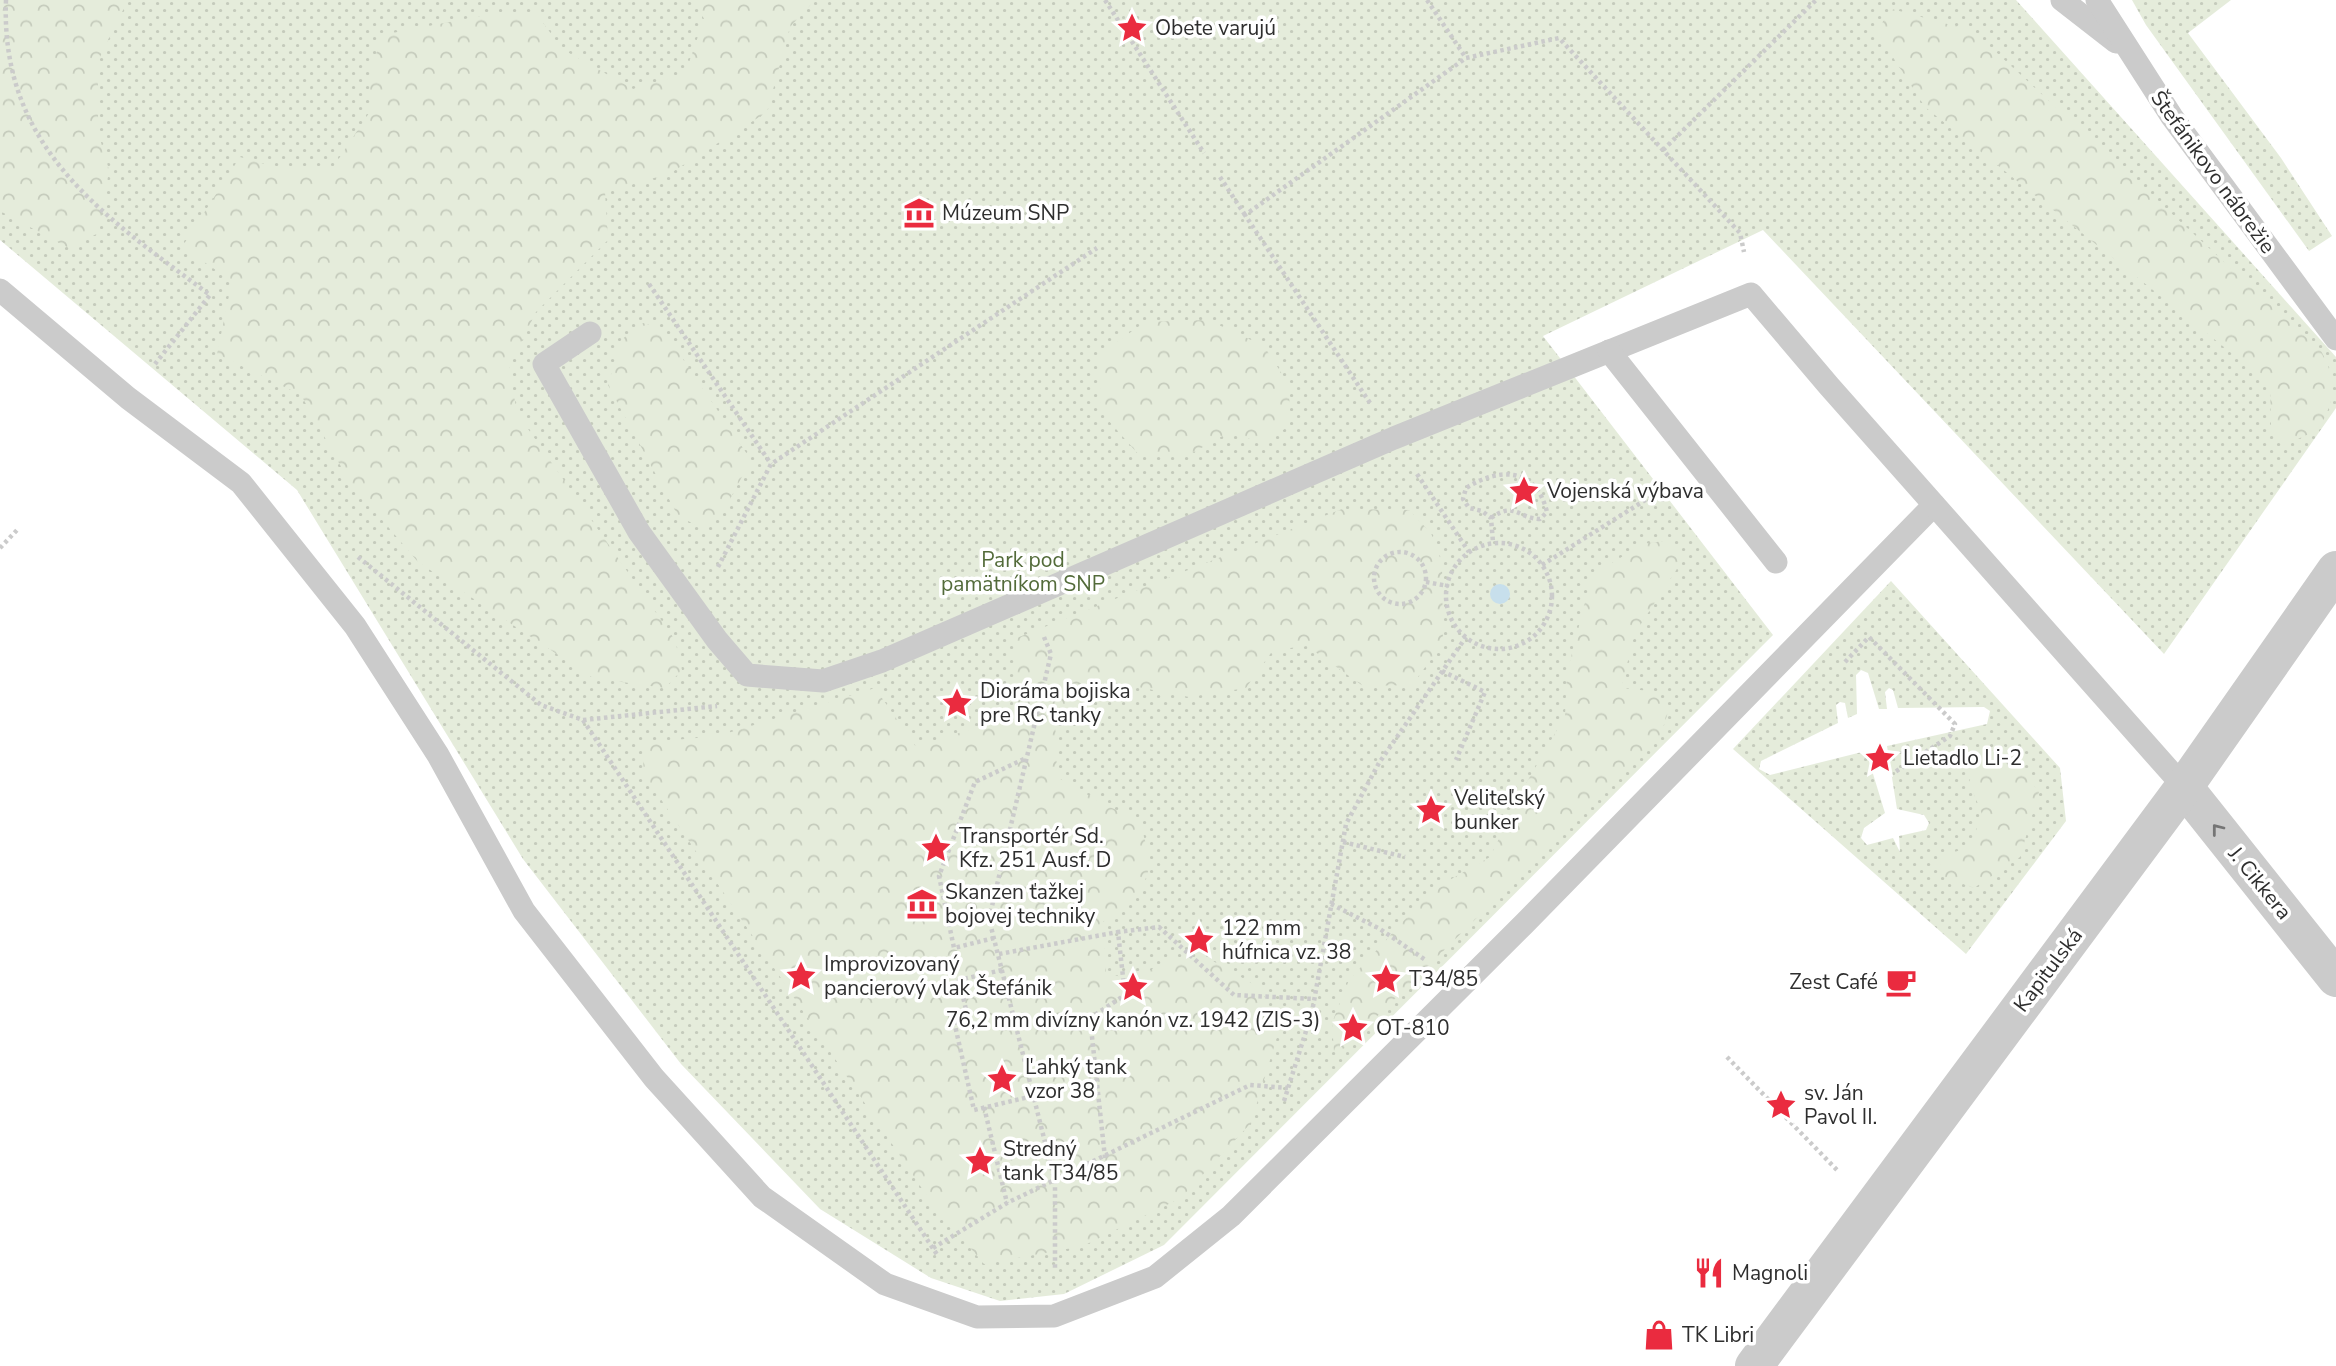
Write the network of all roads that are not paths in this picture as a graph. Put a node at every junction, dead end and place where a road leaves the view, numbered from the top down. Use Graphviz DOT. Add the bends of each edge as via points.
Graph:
graph roads {
  1 [pos="2062,0"];
  2 [pos="2097,0"];
  3 [pos="2127,51"];
  4 [pos="0,290"];
  5 [pos="590,333"];
  6 [pos="2336,339"];
  7 [pos="1609,351"];
  8 [pos="1934,505"];
  9 [pos="1776,562"];
  10 [pos="2336,570"];
  11 [pos="2184,787"];
  12 [pos="2336,978"];
  13 [pos="1754,1366"];
  1 -- 3 [label="lane"];
  2 -- 3 [label="lane, Štefánikovo nábrežie"];
  3 -- 6 [label="lane, Štefánikovo nábrežie"];
  4 -- 8 [label="lane" via="128,398 241,483 355,626 438,755 524,911 654,1078 762,1198 885,1284 978,1317 1055,1316 1155,1277 1231,1216"];
  5 -- 7 [label="lane" via="544,364 639,531 747,675 823,681 882,661 1394,438"];
  7 -- 8 [label="lane" via="1751,294"];
  7 -- 9 [label="lane"];
  8 -- 11 [label="lane"];
  10 -- 11 [label="street, Kapitulská"];
  12 -- 11 [label="street, J. Cikkera, one-way"];
  11 -- 13 [label="street, Kapitulská"];
}
